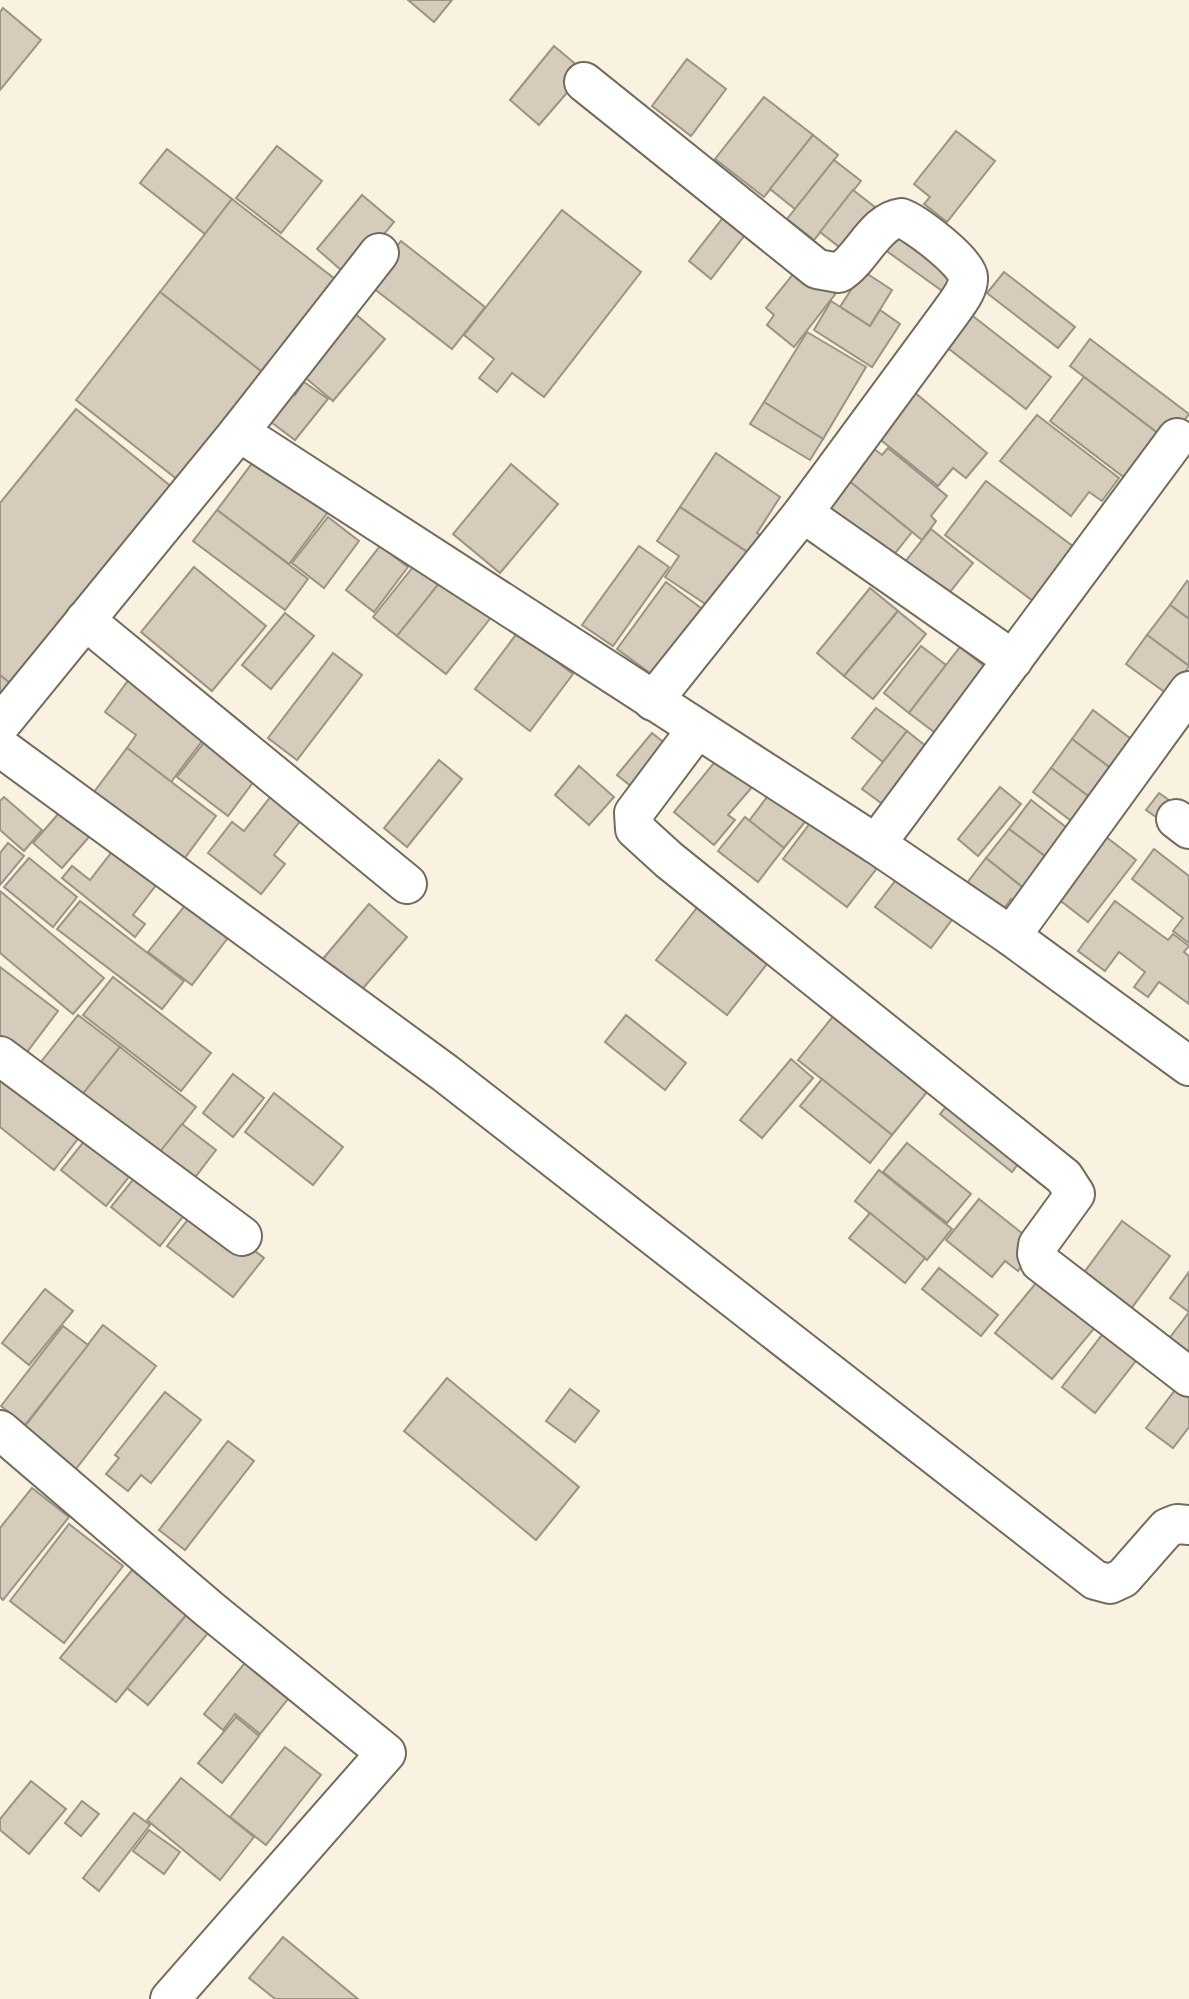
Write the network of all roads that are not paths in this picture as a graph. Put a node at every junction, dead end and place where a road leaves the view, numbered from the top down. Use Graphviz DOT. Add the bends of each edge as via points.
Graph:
graph roads {
  1 [pos="584,82"];
  2 [pos="379,253"];
  3 [pos="239,432"];
  4 [pos="1177,438"];
  5 [pos="803,513"];
  6 [pos="85,620"];
  7 [pos="1013,660"];
  8 [pos="1189,691"];
  9 [pos="653,701"];
  10 [pos="0,725"];
  11 [pos="697,729"];
  12 [pos="0,747"];
  13 [pos="876,844"];
  14 [pos="407,884"];
  15 [pos="1012,936"];
  16 [pos="0,1056"];
  17 [pos="1187,1060"];
  18 [pos="242,1236"];
  19 [pos="1189,1377"];
  20 [pos="0,1430"];
  21 [pos="1189,1525"];
  22 [pos="170,1999"];
  1 -- 5 [label="street" via="817,269 829,274 848,268 887,224 901,218 961,263 968,276 951,312"];
  2 -- 3 [label="street"];
  3 -- 6 [label="street"];
  3 -- 9 [label="street"];
  4 -- 7 [label="street"];
  5 -- 7 [label="street"];
  5 -- 9 [label="street"];
  6 -- 10 [label="street"];
  6 -- 14 [label="street"];
  7 -- 13 [label="street"];
  8 -- 15 [label="street"];
  9 -- 11 [label="street"];
  11 -- 13 [label="street"];
  11 -- 19 [label="street" via="634,813 635,829 1064,1177 1075,1194 1038,1245 1040,1262"];
  12 -- 21 [label="street" via="445,1073 1096,1580 1110,1584 1123,1578 1167,1528"];
  13 -- 15 [label="street"];
  15 -- 17 [label="street"];
  16 -- 18 [label="street"];
  20 -- 22 [label="street" via="209,1609 386,1752"];
}
